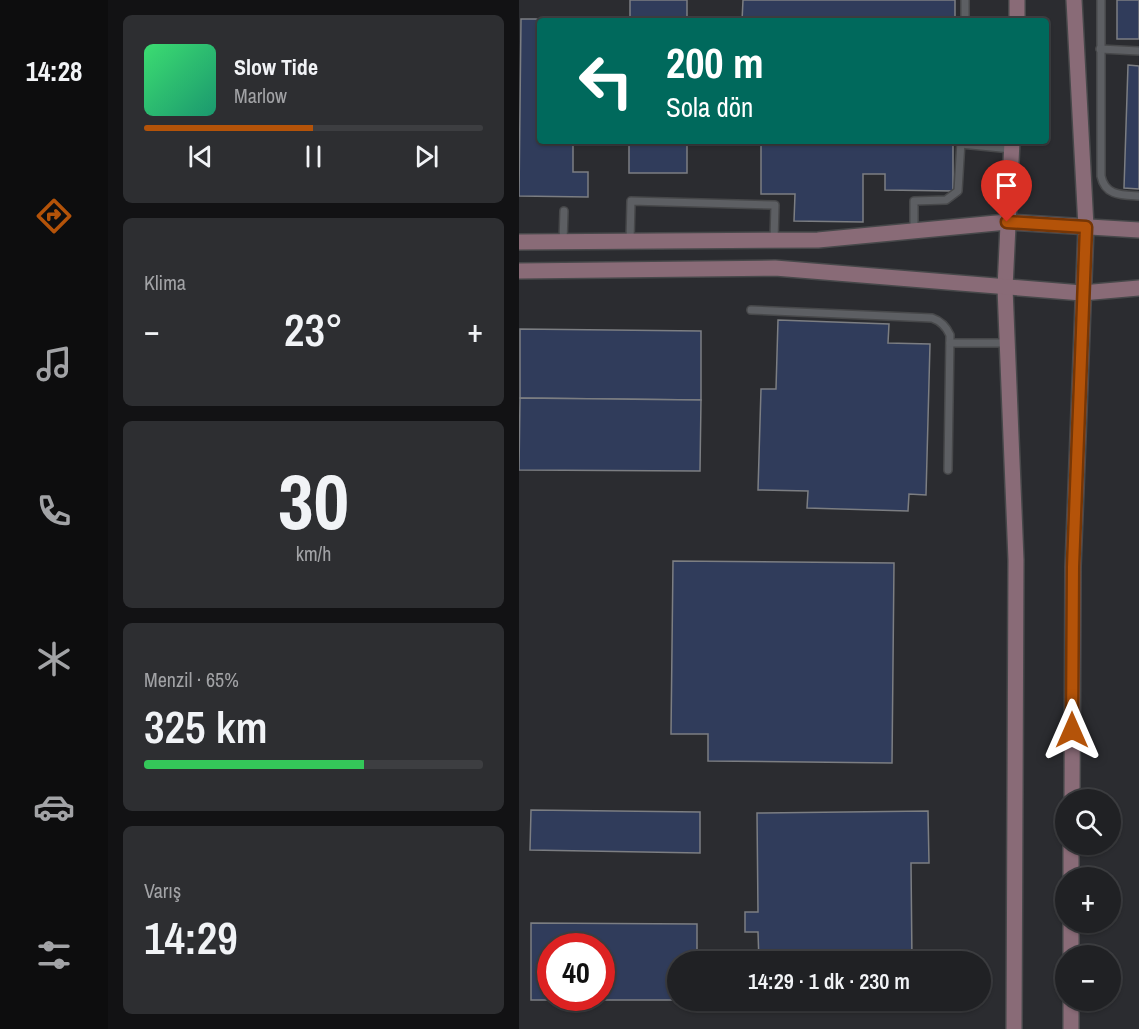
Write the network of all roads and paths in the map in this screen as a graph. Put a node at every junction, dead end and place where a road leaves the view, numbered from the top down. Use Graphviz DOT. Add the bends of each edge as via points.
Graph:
graph roads {
  1 [pos="965,0"];
  2 [pos="1017,0"];
  3 [pos="1074,0"];
  4 [pos="1101,0"];
  5 [pos="965,18"];
  6 [pos="1017,18"];
  7 [pos="1100,50"];
  8 [pos="1139,51"];
  9 [pos="961,144"];
  10 [pos="986,144"];
  11 [pos="1012,145"];
  12 [pos="1139,196"];
  13 [pos="564,212"];
  14 [pos="1007,222"];
  15 [pos="1086,227"];
  16 [pos="1139,230"];
  17 [pos="914,231"];
  18 [pos="774,240"];
  19 [pos="630,241"];
  20 [pos="519,242"];
  21 [pos="563,242"];
  22 [pos="519,271"];
  23 [pos="1005,288"];
  24 [pos="1139,288"];
  25 [pos="1082,293"];
  26 [pos="751,310"];
  27 [pos="950,343"];
  28 [pos="1007,344"];
  29 [pos="948,470"];
  30 [pos="1072,789"];
  31 [pos="1071,1011"];
  32 [pos="1014,1029"];
  33 [pos="1071,1029"];
  1 -- 5 [label="lane"];
  2 -- 6 [label="street"];
  3 -- 15 [label="street"];
  4 -- 7 [label="lane"];
  7 -- 8 [label="lane"];
  7 -- 12 [label="lane" via="1103,182 1116,194"];
  9 -- 17 [label="lane" via="959,191 947,200 914,201"];
  10 -- 11 [label="lane"];
  11 -- 14 [label="street"];
  13 -- 21 [label="lane"];
  14 -- 15 [label="street"];
  14 -- 17 [label="street"];
  14 -- 23 [label="street"];
  15 -- 16 [label="street"];
  15 -- 25 [label="street"];
  17 -- 18 [label="street"];
  18 -- 19 [label="street"];
  18 -- 19 [label="lane" via="775,205 631,201"];
  19 -- 21 [label="street"];
  20 -- 21 [label="street"];
  22 -- 23 [label="street" via="775,268"];
  23 -- 25 [label="street"];
  23 -- 28 [label="street"];
  24 -- 25 [label="street"];
  25 -- 30 [label="street" via="1073,567"];
  26 -- 27 [label="lane" via="932,318 945,325"];
  27 -- 28 [label="lane"];
  27 -- 29 [label="lane"];
  28 -- 32 [label="street" via="1016,560"];
  31 -- 33 [label="street"];
}
